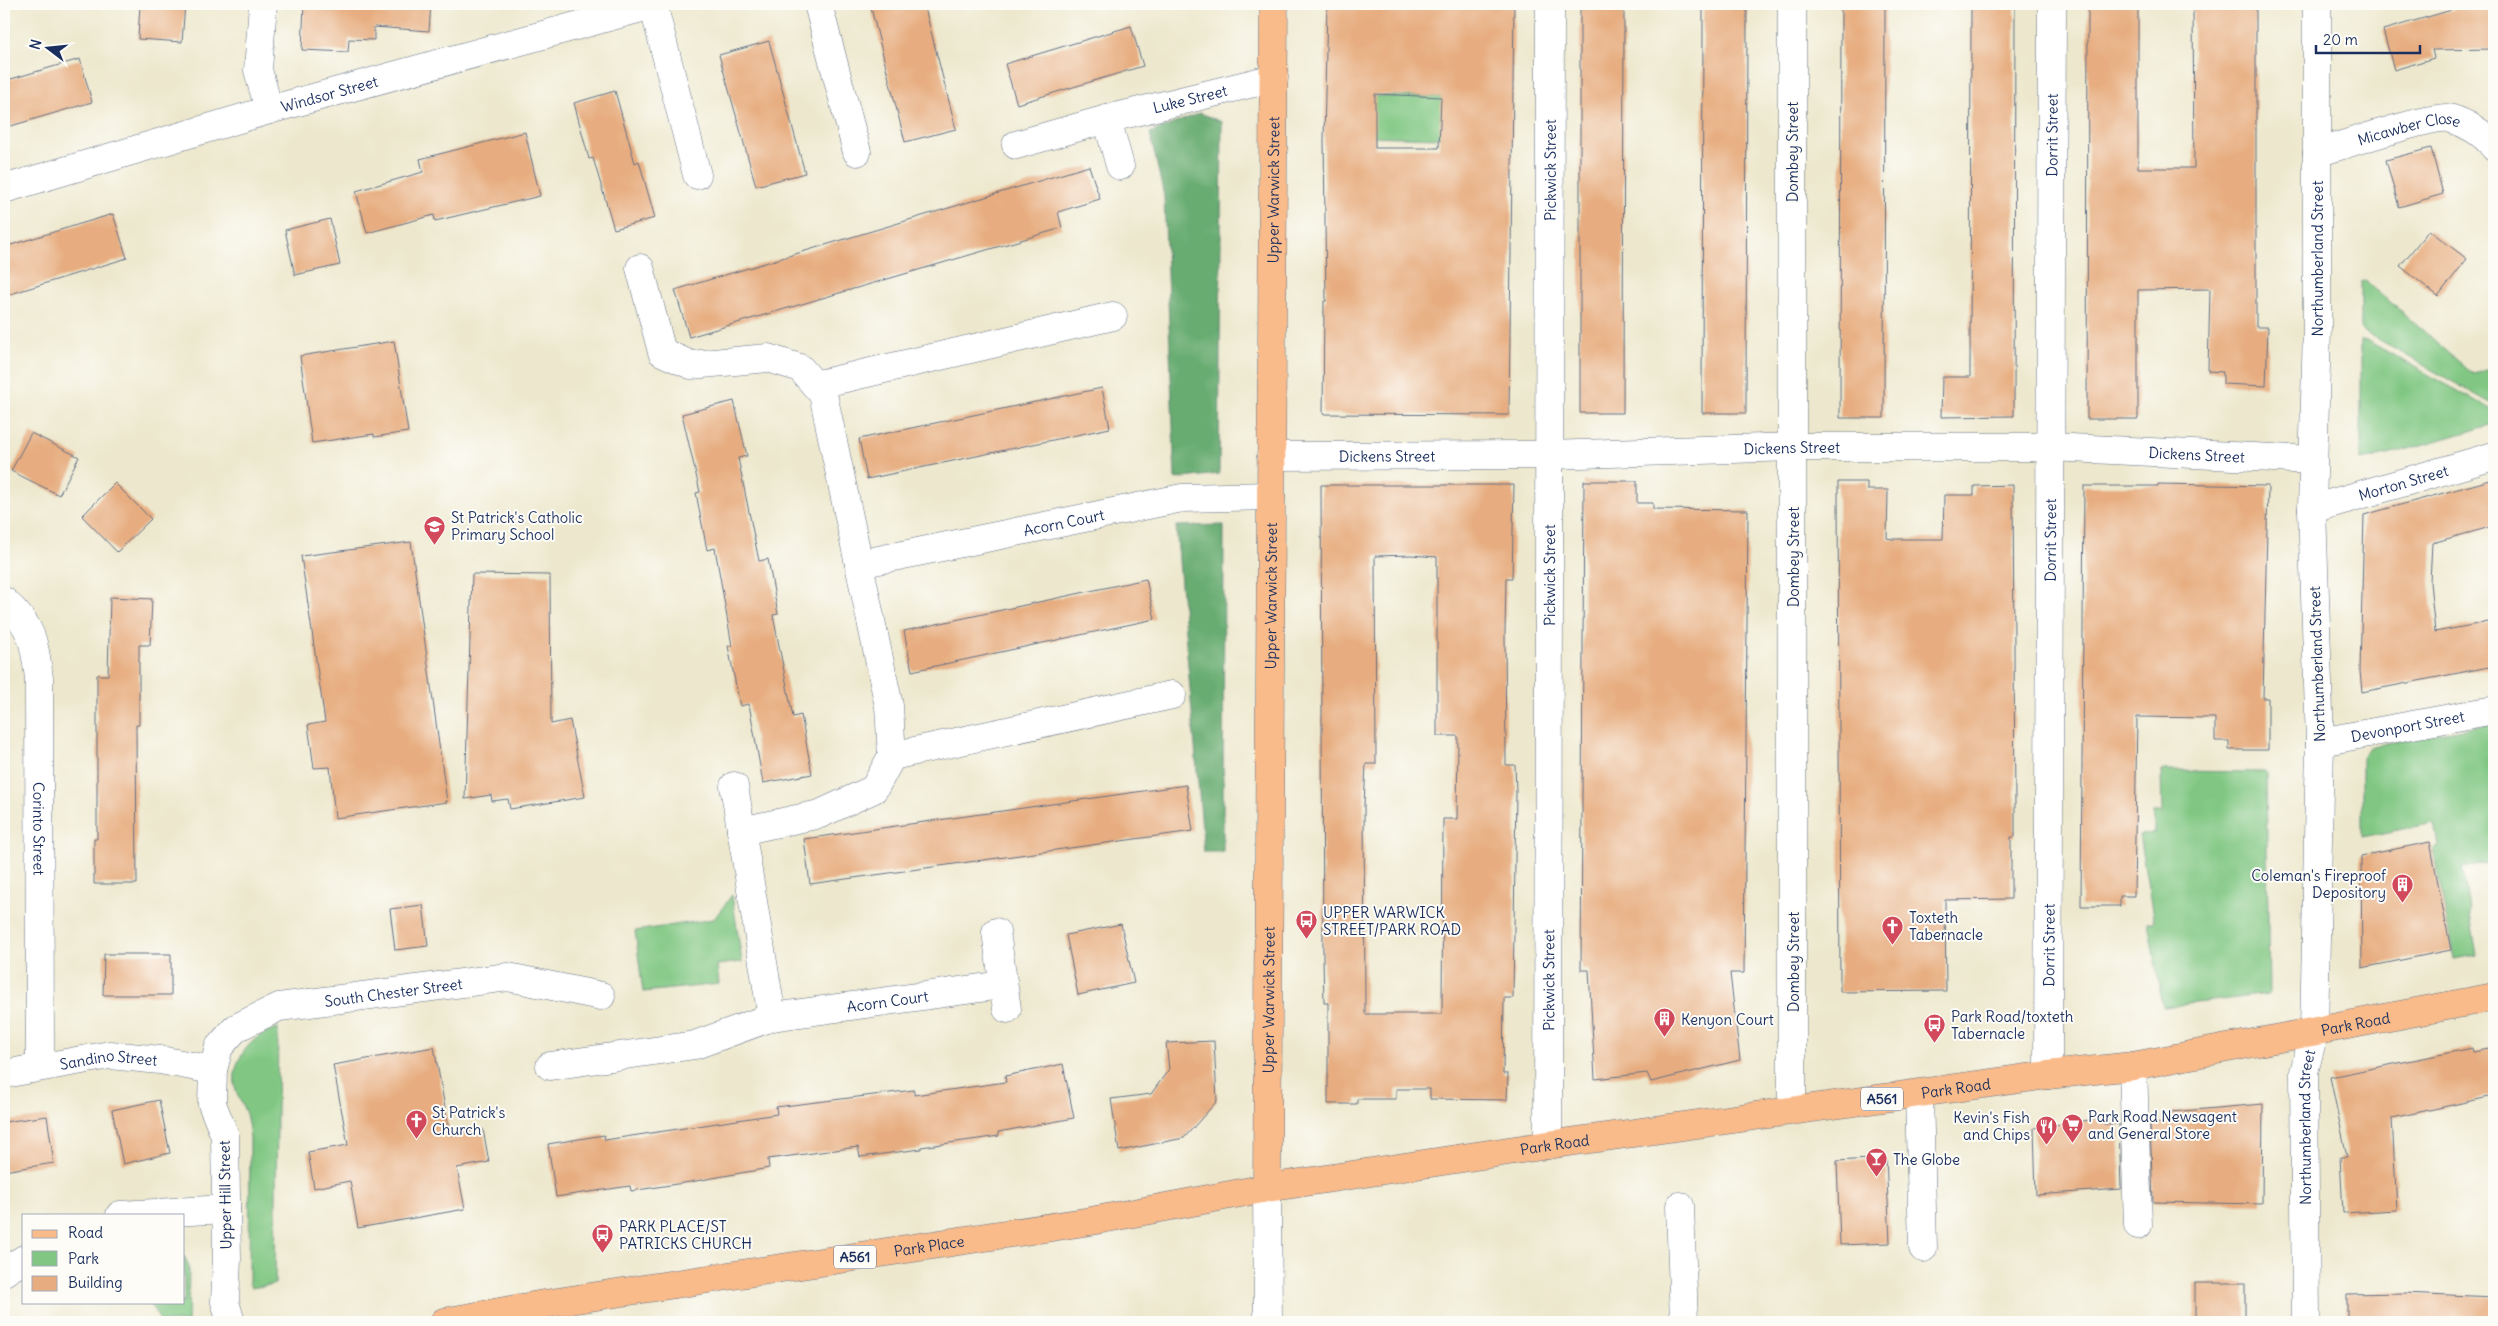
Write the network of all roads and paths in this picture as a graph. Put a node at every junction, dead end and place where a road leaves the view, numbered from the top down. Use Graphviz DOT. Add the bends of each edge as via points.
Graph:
graph roads {
  1 [pos="263,4"];
  2 [pos="654,4"];
  3 [pos="818,4"];
  4 [pos="1274,4"];
  5 [pos="1550,4"];
  6 [pos="1792,4"];
  7 [pos="2052,4"];
  8 [pos="2317,4"];
  9 [pos="1274,78"];
  10 [pos="269,110"];
  11 [pos="1107,119"];
  12 [pos="1016,145"];
  13 [pos="2494,147"];
  14 [pos="857,152"];
  15 [pos="2317,153"];
  16 [pos="1120,166"];
  17 [pos="697,176"];
  18 [pos="4,189"];
  19 [pos="640,268"];
  20 [pos="1113,316"];
  21 [pos="815,385"];
  22 [pos="2050,447"];
  23 [pos="1793,448"];
  24 [pos="1271,456"];
  25 [pos="1548,456"];
  26 [pos="2494,456"];
  27 [pos="2313,460"];
  28 [pos="1271,496"];
  29 [pos="2312,509"];
  30 [pos="858,564"];
  31 [pos="4,601"];
  32 [pos="1172,694"];
  33 [pos="2494,710"];
  34 [pos="2320,742"];
  35 [pos="892,756"];
  36 [pos="734,786"];
  37 [pos="741,831"];
  38 [pos="996,932"];
  39 [pos="601,996"];
  40 [pos="2494,997"];
  41 [pos="772,1017"];
  42 [pos="2314,1032"];
  43 [pos="550,1066"];
  44 [pos="2133,1066"];
  45 [pos="40,1067"];
  46 [pos="213,1070"];
  47 [pos="4,1074"];
  48 [pos="2048,1075"];
  49 [pos="1918,1094"];
  50 [pos="1792,1110"];
  51 [pos="1548,1145"];
  52 [pos="1267,1188"];
  53 [pos="1680,1206"];
  54 [pos="226,1210"];
  55 [pos="141,1214"];
  56 [pos="2138,1224"];
  57 [pos="1923,1248"];
  58 [pos="22,1260"];
  59 [pos="4,1272"];
  60 [pos="231,1322"];
  61 [pos="444,1322"];
  62 [pos="1268,1322"];
  63 [pos="1684,1322"];
  64 [pos="2306,1322"];
  1 -- 10 [label="street" via="258,70"];
  2 -- 10 [label="street, Windsor Street"];
  2 -- 17 [label="street"];
  3 -- 14 [label="street"];
  4 -- 9 [label="main road, Upper Warwick Street"];
  5 -- 25 [label="street, Pickwick Street"];
  6 -- 23 [label="street, Dombey Street"];
  7 -- 22 [label="street, Dorrit Street"];
  8 -- 15 [label="street, Northumberland Street"];
  9 -- 11 [label="street, Luke Street"];
  9 -- 24 [label="main road, Upper Warwick Street"];
  10 -- 18 [label="street, Windsor Street"];
  11 -- 12 [label="street, Luke Street"];
  11 -- 16 [label="street"];
  13 -- 15 [label="street, Micawber Close" via="2484,135 2447,118 2411,125"];
  15 -- 27 [label="street, Northumberland Street"];
  19 -- 21 [label="street" via="662,352 692,365 768,358 800,368"];
  20 -- 21 [label="street"];
  21 -- 30 [label="street" via="823,394"];
  22 -- 23 [label="street, Dickens Street"];
  22 -- 27 [label="street, Dickens Street"];
  22 -- 48 [label="street, Dorrit Street"];
  23 -- 25 [label="street, Dickens Street"];
  23 -- 50 [label="street, Dombey Street"];
  24 -- 25 [label="street, Dickens Street"];
  24 -- 28 [label="main road, Upper Warwick Street"];
  25 -- 51 [label="street, Pickwick Street"];
  26 -- 29 [label="street, Morton Street"];
  27 -- 29 [label="street, Northumberland Street"];
  28 -- 30 [label="street, Acorn Court" via="1182,498"];
  28 -- 52 [label="main road, Upper Warwick Street"];
  29 -- 34 [label="street, Northumberland Street"];
  30 -- 35 [label="street" via="889,706"];
  31 -- 45 [label="street, Corinto Street" via="20,615 34,640 39,678"];
  32 -- 35 [label="street"];
  33 -- 34 [label="street, Devonport Street"];
  34 -- 42 [label="street, Northumberland Street"];
  35 -- 37 [label="street" via="874,789 820,814"];
  36 -- 37 [label="street"];
  37 -- 41 [label="street"];
  38 -- 41 [label="street, Acorn Court" via="1005,997"];
  39 -- 46 [label="street, South Chester Street" via="508,977 279,1007 236,1028 219,1047"];
  40 -- 42 [label="main road, Park Road / A561"];
  41 -- 43 [label="street, Acorn Court" via="695,1045"];
  42 -- 44 [label="main road, Park Road / A561"];
  42 -- 64 [label="street, Northumberland Street" via="2304,1072"];
  44 -- 48 [label="main road, Park Road / A561"];
  44 -- 56 [label="street"];
  45 -- 46 [label="street, Sandino Street" via="110,1055"];
  45 -- 47 [label="street, Sandino Street"];
  46 -- 54 [label="street, Upper Hill Street" via="212,1104 225,1136"];
  48 -- 49 [label="main road, Park Road / A561"];
  49 -- 50 [label="main road, Park Road / A561"];
  49 -- 57 [label="street"];
  50 -- 51 [label="main road, Park Road / A561"];
  51 -- 52 [label="main road, Park Road / A561"];
  52 -- 61 [label="main road, Park Place / A561" via="1091,1221"];
  52 -- 62 [label="street"];
  53 -- 63 [label="street"];
  54 -- 55 [label="street"];
  54 -- 60 [label="street, Upper Hill Street" via="225,1302"];
  58 -- 59 [label="street"];
}
